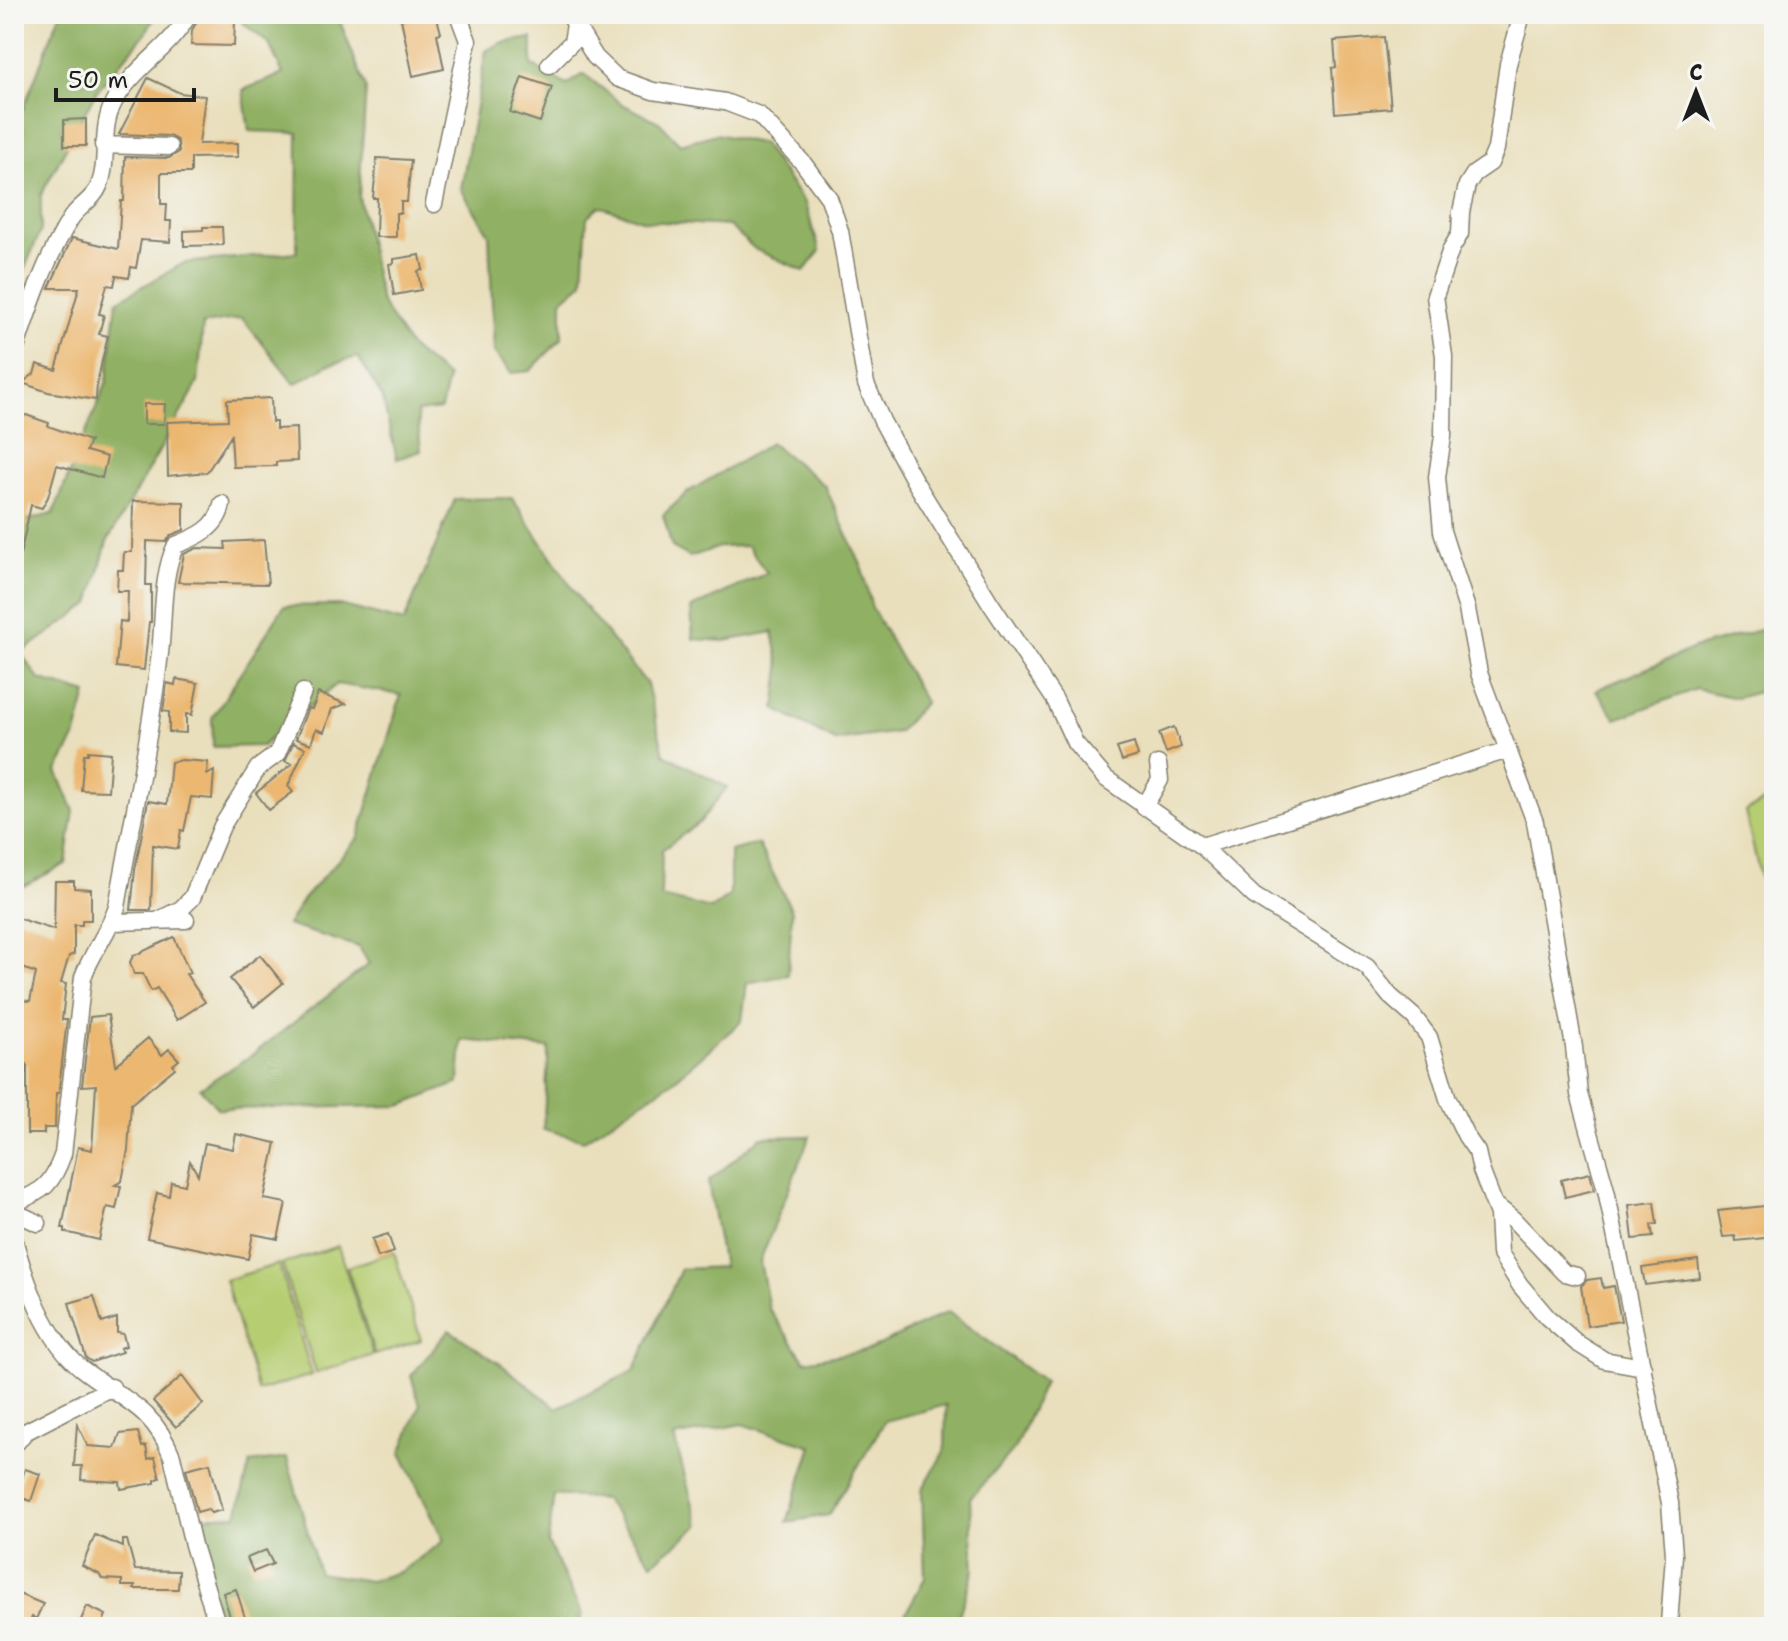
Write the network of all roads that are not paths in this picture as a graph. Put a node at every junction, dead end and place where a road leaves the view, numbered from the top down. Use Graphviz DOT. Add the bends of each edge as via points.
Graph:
graph roads {
  1 [pos="189,14"];
  2 [pos="458,14"];
  3 [pos="1517,14"];
  4 [pos="572,20"];
  5 [pos="549,65"];
  6 [pos="103,145"];
  7 [pos="169,147"];
  8 [pos="434,204"];
  9 [pos="14,354"];
  10 [pos="222,504"];
  11 [pos="303,692"];
  12 [pos="1508,750"];
  13 [pos="1158,764"];
  14 [pos="1144,807"];
  15 [pos="1202,846"];
  16 [pos="159,920"];
  17 [pos="186,920"];
  18 [pos="112,922"];
  19 [pos="14,1203"];
  20 [pos="1494,1204"];
  21 [pos="14,1212"];
  22 [pos="38,1223"];
  23 [pos="14,1239"];
  24 [pos="1577,1276"];
  25 [pos="1643,1367"];
  26 [pos="112,1387"];
  27 [pos="17,1442"];
  28 [pos="1669,1624"];
  29 [pos="218,1627"];
  1 -- 6 [label="street" via="122,89 107,118"];
  2 -- 8 [label="street" via="468,41"];
  3 -- 12 [label="street" via="1520,22 1496,149 1490,163 1467,185 1460,234 1435,296 1444,356 1437,477 1442,531 1467,609 1479,673"];
  4 -- 5 [label="street" via="572,42"];
  4 -- 14 [label="street" via="595,57 617,78 653,91 725,102 759,115 821,186 840,231 866,384 882,421 943,528 1055,700 1075,743 1105,778"];
  6 -- 7 [label="street"];
  6 -- 9 [label="street" via="97,191 72,217 35,291"];
  10 -- 18 [label="street" via="201,534 176,545 169,563 144,758"];
  11 -- 16 [label="street" via="277,754 258,768 222,826 192,898"];
  12 -- 15 [label="street"];
  12 -- 25 [label="street" via="1535,822 1579,1094 1606,1190"];
  13 -- 14 [label="street" via="1160,780"];
  14 -- 15 [label="street"];
  15 -- 20 [label="street" via="1254,896 1367,967 1414,1017 1429,1037 1448,1099 1477,1152"];
  16 -- 17 [label="street"];
  16 -- 18 [label="street"];
  18 -- 19 [label="street" via="83,977 63,1154 55,1176 41,1192"];
  20 -- 24 [label="street" via="1564,1273"];
  20 -- 25 [label="street" via="1500,1253 1547,1317 1604,1360"];
  21 -- 22 [label="street"];
  23 -- 26 [label="street" via="54,1338 80,1367"];
  25 -- 28 [label="street" via="1670,1503 1674,1555"];
  26 -- 27 [label="street" via="25,1432"];
  26 -- 29 [label="street" via="149,1417 164,1437"];
}
